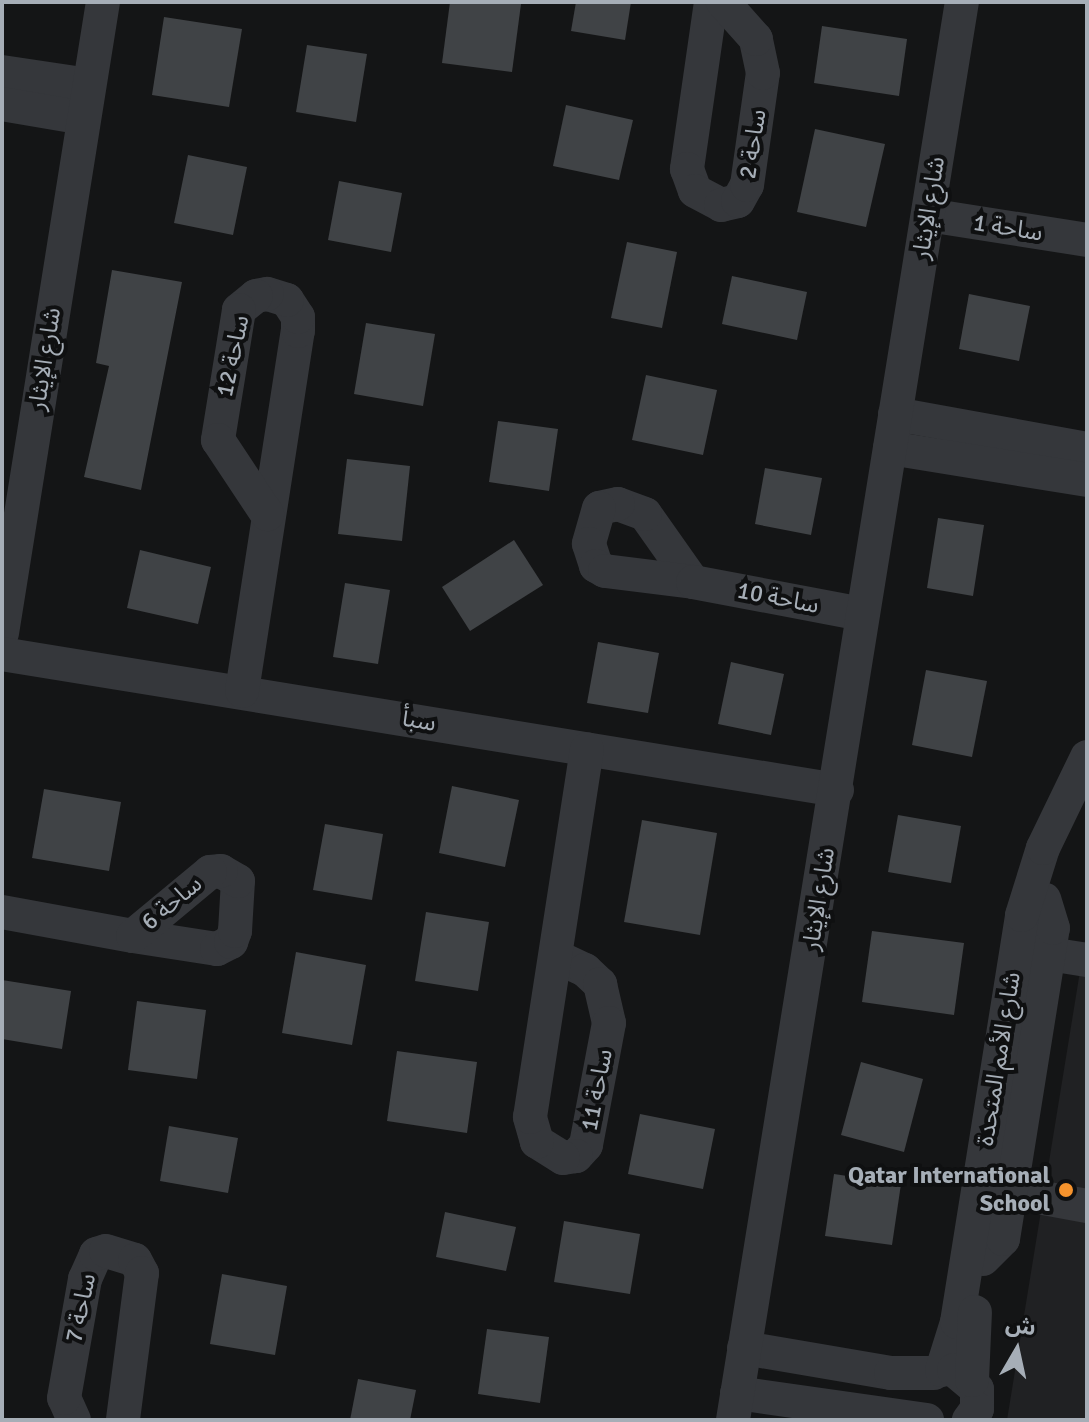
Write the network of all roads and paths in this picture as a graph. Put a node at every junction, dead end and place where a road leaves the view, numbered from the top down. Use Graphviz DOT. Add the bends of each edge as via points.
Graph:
graph roads {
  1 [pos="103,2"];
  2 [pos="711,2"];
  3 [pos="723,2"];
  4 [pos="962,2"];
  5 [pos="2,72"];
  6 [pos="89,85"];
  7 [pos="2,104"];
  8 [pos="84,118"];
  9 [pos="928,215"];
  10 [pos="1087,240"];
  11 [pos="895,414"];
  12 [pos="890,448"];
  13 [pos="1087,449"];
  14 [pos="1087,480"];
  15 [pos="267,514"];
  16 [pos="693,582"];
  17 [pos="862,614"];
  18 [pos="2,633"];
  19 [pos="2,654"];
  20 [pos="242,691"];
  21 [pos="587,749"];
  22 [pos="1087,757"];
  23 [pos="837,790"];
  24 [pos="1087,791"];
  25 [pos="1044,899"];
  26 [pos="2,912"];
  27 [pos="133,936"];
  28 [pos="1049,954"];
  29 [pos="557,957"];
  30 [pos="1087,960"];
  31 [pos="1010,1192"];
  32 [pos="1087,1206"];
  33 [pos="983,1259"];
  34 [pos="744,1348"];
  35 [pos="949,1374"];
  36 [pos="735,1406"];
  37 [pos="74,1420"];
  38 [pos="123,1420"];
  39 [pos="928,1420"];
  40 [pos="969,1420"];
  1 -- 6 [label="street, شارع الإيثار"];
  2 -- 3 [label="street, ساحة 2" via="687,169 695,191 721,205 738,201 747,185 763,73 756,39"];
  4 -- 9 [label="street, شارع الإيثار"];
  5 -- 6 [label="street"];
  6 -- 8 [label="street, شارع الإيثار"];
  7 -- 8 [label="street"];
  8 -- 18 [label="street, شارع الإيثار"];
  9 -- 10 [label="street, ساحة 1"];
  9 -- 11 [label="street, شارع الإيثار"];
  11 -- 12 [label="street, شارع الإيثار"];
  11 -- 13 [label="street"];
  12 -- 14 [label="street"];
  12 -- 17 [label="street, شارع الإيثار"];
  15 -- 15 [label="street, ساحة 12" via="298,331 298,317 287,300 267,294 239,310 218,440"];
  15 -- 20 [label="street, ساحة 12"];
  16 -- 17 [label="street, ساحة 10"];
  17 -- 23 [label="street, شارع الإيثار"];
  19 -- 20 [label="street, سبأ"];
  20 -- 21 [label="street, سبأ"];
  21 -- 23 [label="street, سبأ"];
  21 -- 29 [label="street, ساحة 11"];
  22 -- 35 [label="street, شارع الأمم المتحدة" via="1043,848 1022,915"];
  23 -- 34 [label="street, شارع الإيثار"];
  24 -- 25 [label="street, شارع الأمم المتحدة"];
  25 -- 28 [label="street" via="1053,921"];
  25 -- 33 [label="street, شارع الأمم المتحدة"];
  26 -- 27 [label="street, ساحة 6"];
  28 -- 30 [label="street"];
  28 -- 31 [label="street"];
  29 -- 29 [label="street, ساحة 11" via="530,1117 537,1142 563,1158 576,1156 592,1128 609,1023 600,984"];
  31 -- 32 [label="street"];
  31 -- 33 [label="street" via="1003,1239"];
  33 -- 35 [label="street, شارع الأمم المتحدة"];
  34 -- 35 [label="street" via="891,1373"];
  34 -- 36 [label="street, شارع الإيثار"];
  35 -- 39 [label="street" via="920,1392 920,1407"];
  35 -- 40 [label="street" via="979,1399"];
  36 -- 39 [label="street, شارع الإيثار"];
  37 -- 38 [label="street, ساحة 7" via="67,1410 65,1387 85,1279 96,1254 106,1251 135,1260 142,1273"];
}
